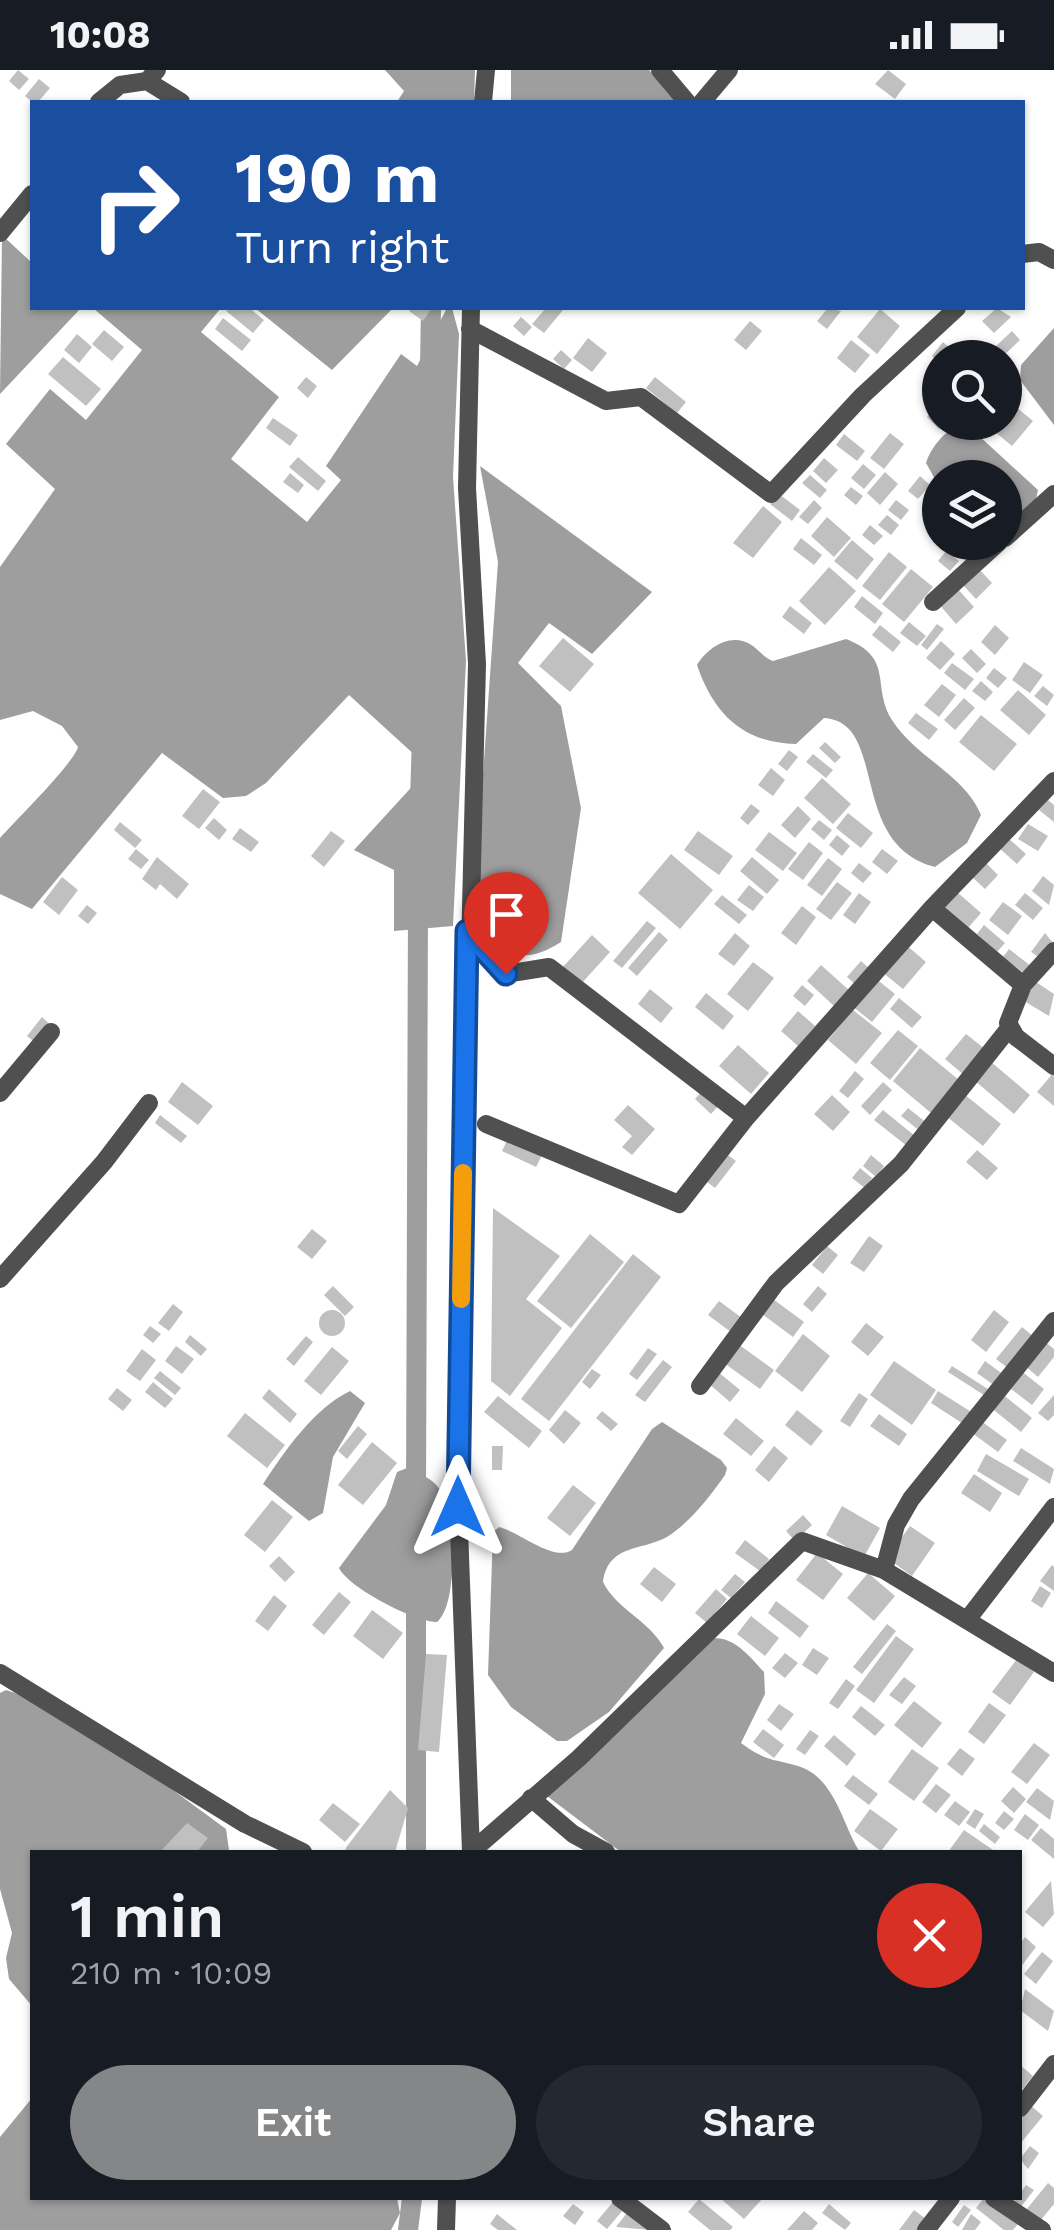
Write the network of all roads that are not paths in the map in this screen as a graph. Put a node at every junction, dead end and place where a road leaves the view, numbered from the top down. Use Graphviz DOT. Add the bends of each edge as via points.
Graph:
graph roads {
  1 [pos="486,70"];
  2 [pos="660,70"];
  3 [pos="729,70"];
  4 [pos="152,76"];
  5 [pos="102,100"];
  6 [pos="180,100"];
  7 [pos="484,100"];
  8 [pos="685,100"];
  9 [pos="704,100"];
  10 [pos="30,196"];
  11 [pos="0,233"];
  12 [pos="1025,254"];
  13 [pos="1054,260"];
  14 [pos="471,310"];
  15 [pos="955,310"];
  16 [pos="470,328"];
  17 [pos="1054,494"];
  18 [pos="1022,522"];
  19 [pos="980,560"];
  20 [pos="933,602"];
  21 [pos="1054,781"];
  22 [pos="932,908"];
  23 [pos="467,931"];
  24 [pos="1054,951"];
  25 [pos="1023,985"];
  26 [pos="1010,1027"];
  27 [pos="51,1032"];
  28 [pos="1054,1066"];
  29 [pos="0,1092"];
  30 [pos="149,1103"];
  31 [pos="746,1118"];
  32 [pos="486,1124"];
  33 [pos="0,1279"];
  34 [pos="1054,1321"];
  35 [pos="700,1386"];
  36 [pos="1054,1507"];
  37 [pos="884,1570"];
  38 [pos="967,1620"];
  39 [pos="0,1672"];
  40 [pos="1054,1673"];
  41 [pos="531,1798"];
  42 [pos="299,1850"];
  43 [pos="472,1850"];
  44 [pos="474,1850"];
  45 [pos="602,1850"];
  46 [pos="1054,2064"];
  47 [pos="1022,2105"];
  48 [pos="448,2200"];
  49 [pos="623,2200"];
  50 [pos="949,2200"];
  51 [pos="997,2200"];
  52 [pos="446,2230"];
  53 [pos="662,2230"];
  54 [pos="926,2230"];
  55 [pos="1042,2230"];
  1 -- 7 [label="street"];
  2 -- 8 [label="street"];
  3 -- 9 [label="street"];
  4 -- 5 [label="street" via="120,84"];
  4 -- 6 [label="street"];
  10 -- 11 [label="street"];
  12 -- 13 [label="street"];
  14 -- 16 [label="street"];
  15 -- 16 [label="street" via="771,494 641,398 606,401"];
  16 -- 23 [label="street" via="467,488 477,664"];
  17 -- 18 [label="street"];
  19 -- 20 [label="street"];
  21 -- 22 [label="street"];
  22 -- 25 [label="street"];
  22 -- 31 [label="street"];
  23 -- 31 [label="street" via="506,974 549,966"];
  23 -- 43 [label="street" via="457,1475"];
  24 -- 25 [label="street"];
  25 -- 26 [label="street"];
  26 -- 28 [label="street"];
  26 -- 35 [label="street" via="901,1164 776,1283"];
  27 -- 29 [label="street"];
  30 -- 33 [label="street"];
  31 -- 32 [label="street" via="678,1204"];
  34 -- 37 [label="street" via="912,1498 896,1525"];
  36 -- 38 [label="street"];
  37 -- 38 [label="street"];
  37 -- 41 [label="street" via="802,1540"];
  38 -- 40 [label="street"];
  39 -- 42 [label="street"];
  41 -- 44 [label="street"];
  41 -- 45 [label="street"];
  46 -- 47 [label="street"];
  48 -- 52 [label="street"];
  49 -- 53 [label="street"];
  50 -- 54 [label="street"];
  51 -- 55 [label="street"];
}
